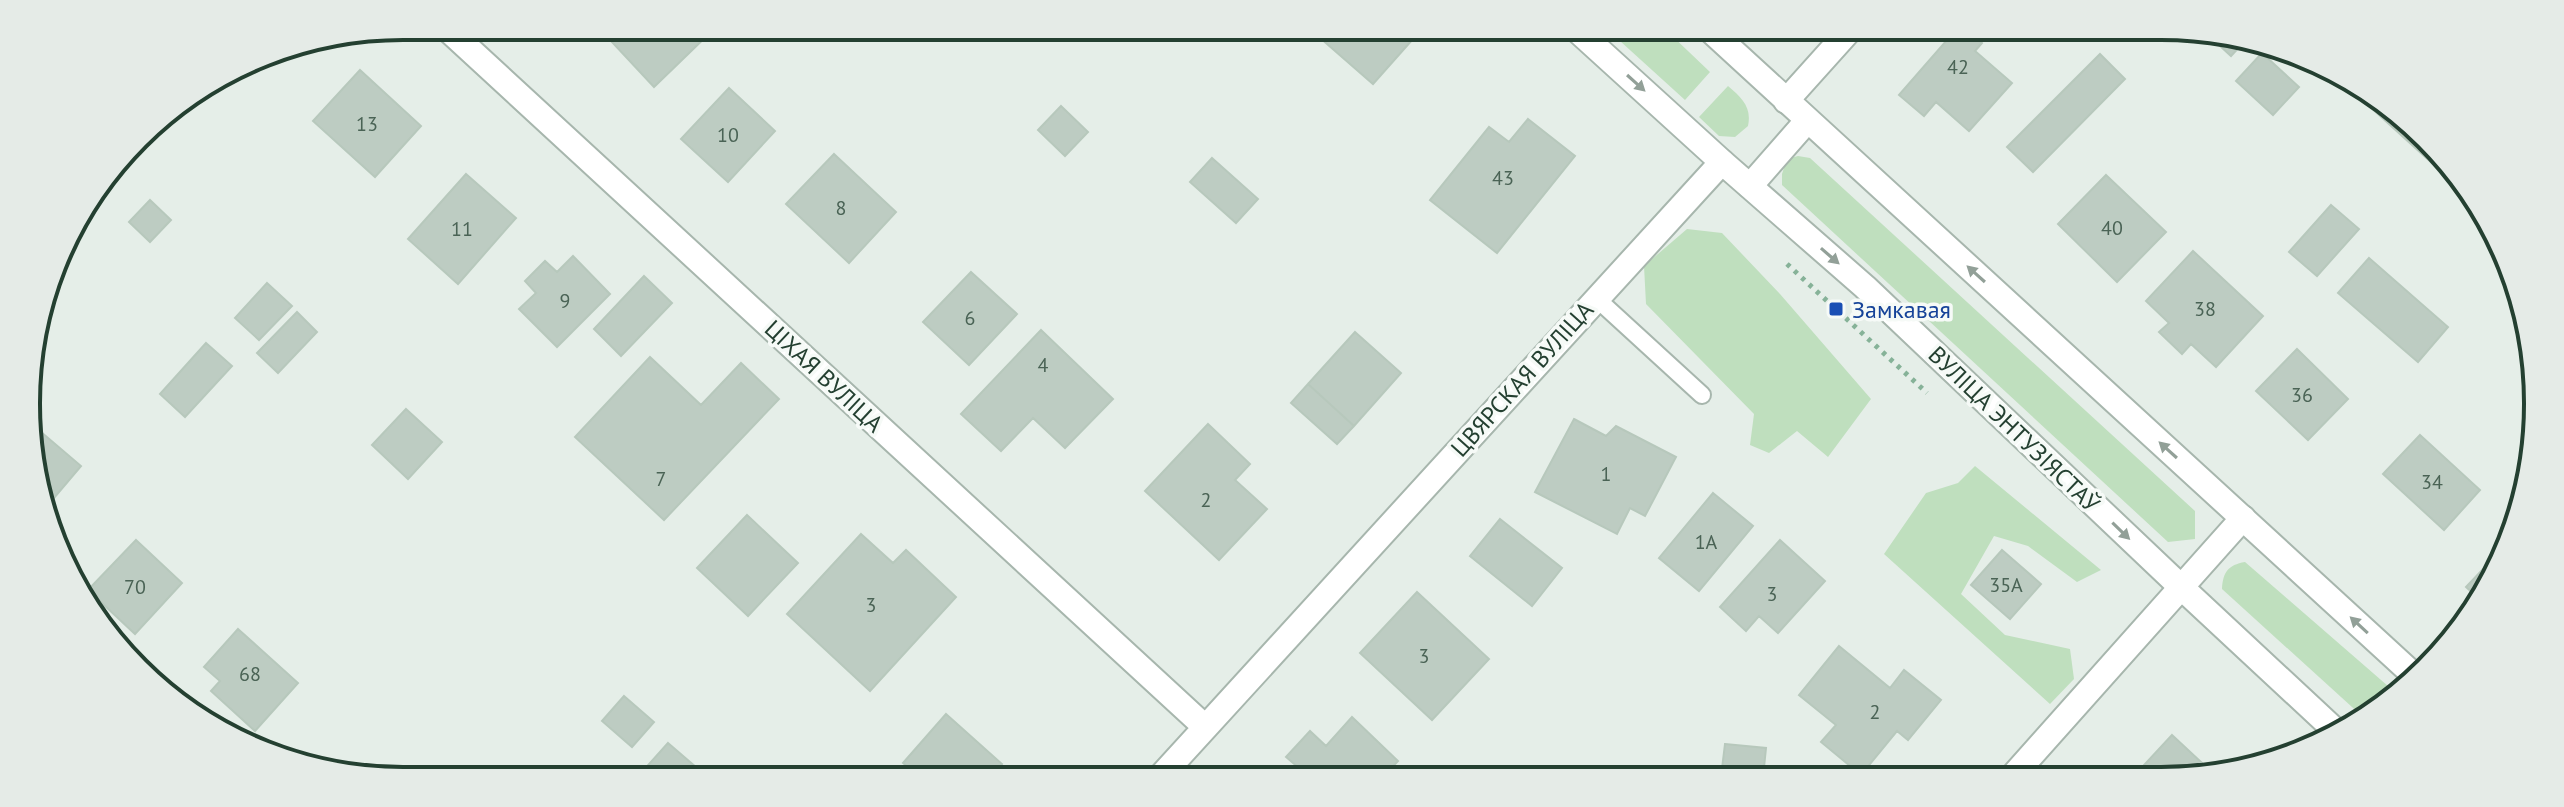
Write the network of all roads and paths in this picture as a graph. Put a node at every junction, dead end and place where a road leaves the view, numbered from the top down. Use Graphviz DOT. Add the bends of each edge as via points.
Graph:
graph roads {
  1 [pos="459,40"];
  2 [pos="1588,40"];
  3 [pos="1721,40"];
  4 [pos="1841,40"];
  5 [pos="1786,101"];
  6 [pos="1807,121"];
  7 [pos="1722,162"];
  8 [pos="1750,186"];
  9 [pos="1596,298"];
  10 [pos="1702,395"];
  11 [pos="2243,518"];
  12 [pos="2181,587"];
  13 [pos="2408,670"];
  14 [pos="2329,725"];
  15 [pos="1204,726"];
  16 [pos="1169,767"];
  17 [pos="2021,767"];
  1 -- 15 [label="street, ЦІХАЯ ВУЛІЦА"];
  2 -- 7 [label="street, ВУЛІЦА ЭНТУЗІЯСТАЎ, one-way"];
  3 -- 5 [label="street"];
  4 -- 5 [label="street"];
  5 -- 6 [label="street"];
  6 -- 8 [label="street"];
  11 -- 6 [label="street, one-way"];
  7 -- 8 [label="street, ВУЛІЦА ЭНТУЗІЯСТАЎ"];
  7 -- 9 [label="street, ЦВЯРСКАЯ ВУЛІЦА"];
  8 -- 12 [label="street, ВУЛІЦА ЭНТУЗІЯСТАЎ, one-way" via="1865,287"];
  9 -- 10 [label="lane"];
  9 -- 15 [label="street, ЦВЯРСКАЯ ВУЛІЦА"];
  11 -- 12 [label="street"];
  13 -- 11 [label="street, one-way"];
  12 -- 14 [label="street, ВУЛІЦА ЭНТУЗІЯСТАЎ"];
  12 -- 17 [label="street"];
  15 -- 16 [label="street, ЦВЯРСКАЯ ВУЛІЦА"];
}
